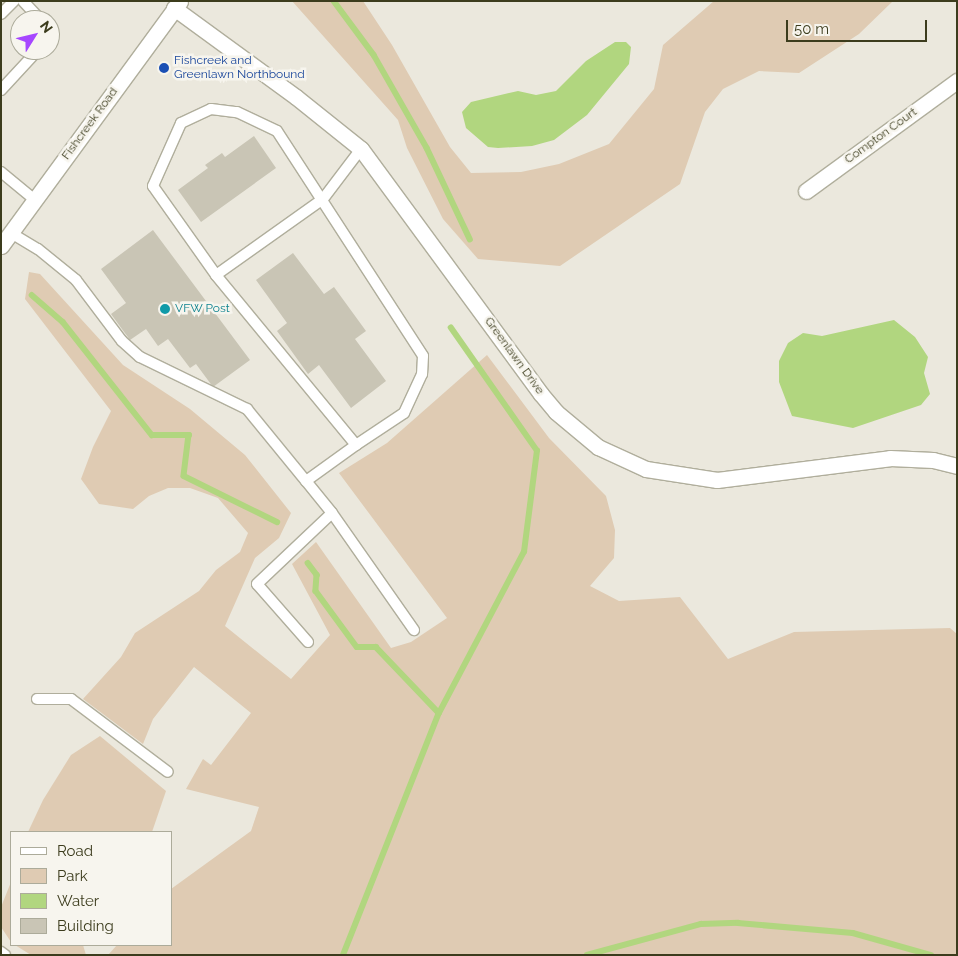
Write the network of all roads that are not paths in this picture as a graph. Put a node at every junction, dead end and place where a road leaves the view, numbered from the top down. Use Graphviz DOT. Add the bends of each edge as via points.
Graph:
graph roads {
  1 [pos="14,1"];
  2 [pos="173,4"];
  3 [pos="1,14"];
  4 [pos="29,60"];
  5 [pos="957,81"];
  6 [pos="1,90"];
  7 [pos="360,149"];
  8 [pos="1,172"];
  9 [pos="806,191"];
  10 [pos="323,199"];
  11 [pos="35,200"];
  12 [pos="11,233"];
  13 [pos="1,246"];
  14 [pos="216,274"];
  15 [pos="356,445"];
  16 [pos="957,466"];
  17 [pos="306,482"];
  18 [pos="332,513"];
  19 [pos="414,630"];
  20 [pos="308,642"];
  21 [pos="37,699"];
  22 [pos="168,772"];
  23 [pos="1,952"];
  24 [pos="5,955"];
  1 -- 3 [label="lane"];
  2 -- 7 [label="street, Greenlawn Drive"];
  2 -- 11 [label="street, Fishcreek Road"];
  4 -- 6 [label="lane"];
  5 -- 9 [label="street, Compton Court"];
  7 -- 10 [label="lane"];
  7 -- 16 [label="street, Greenlawn Drive" via="556,412 598,447 622,460 669,475 717,480 890,458 933,460"];
  8 -- 11 [label="lane"];
  10 -- 14 [label="lane"];
  10 -- 14 [label="lane" via="278,131 237,112 211,109 180,123 152,186"];
  10 -- 15 [label="lane" via="423,356 422,374 404,414"];
  11 -- 12 [label="street, Fishcreek Road"];
  12 -- 13 [label="street, Fishcreek Road"];
  12 -- 17 [label="lane" via="38,249 76,280 122,341 140,357 248,409"];
  14 -- 15 [label="lane"];
  15 -- 17 [label="lane"];
  17 -- 18 [label="lane"];
  18 -- 19 [label="lane"];
  18 -- 20 [label="lane" via="257,584"];
  21 -- 22 [label="lane" via="72,698"];
  23 -- 24 [label="lane"];
}
